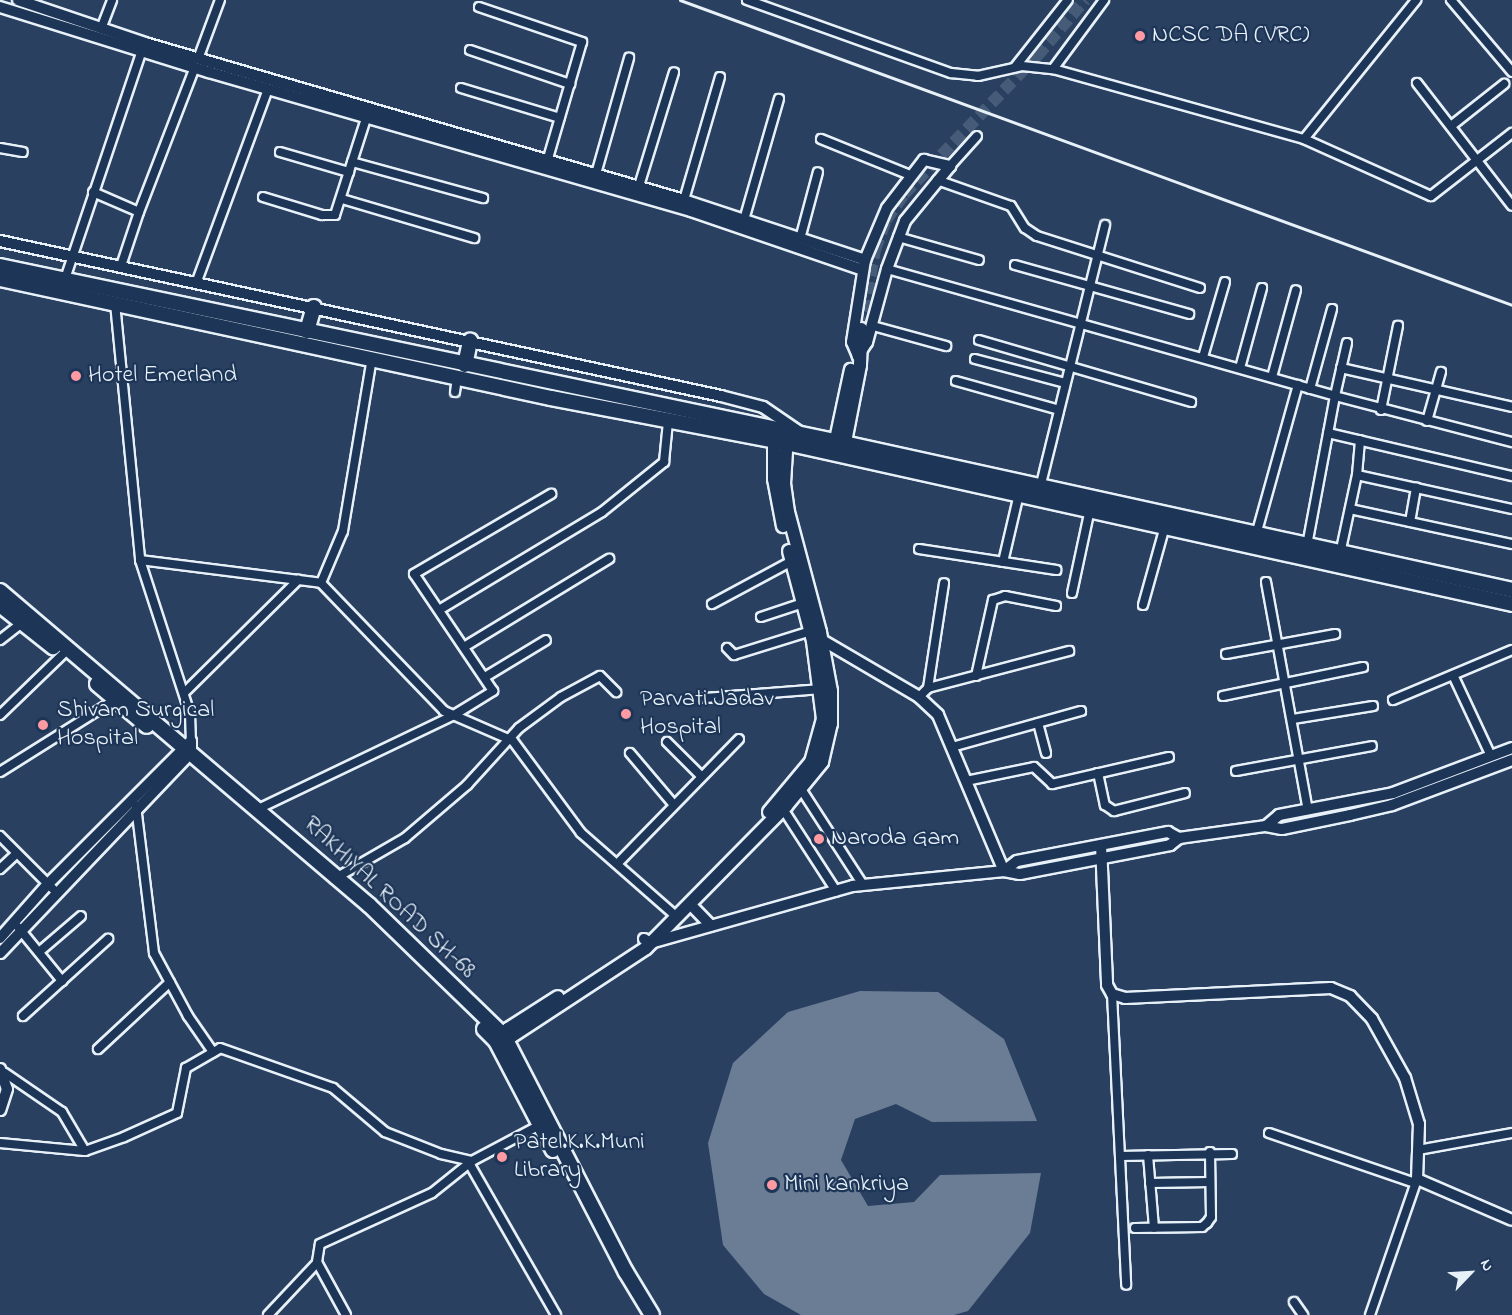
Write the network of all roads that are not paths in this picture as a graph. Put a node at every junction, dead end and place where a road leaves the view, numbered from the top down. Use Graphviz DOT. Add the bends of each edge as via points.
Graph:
graph roads {
  1 [pos="18,0"];
  2 [pos="112,0"];
  3 [pos="220,0"];
  4 [pos="747,0"];
  5 [pos="1068,0"];
  6 [pos="1104,0"];
  7 [pos="1416,0"];
  8 [pos="1451,0"];
  9 [pos="0,7"];
  10 [pos="479,7"];
  11 [pos="101,29"];
  12 [pos="143,48"];
  13 [pos="471,50"];
  14 [pos="629,58"];
  15 [pos="196,63"];
  16 [pos="1015,67"];
  17 [pos="1053,69"];
  18 [pos="674,72"];
  19 [pos="1512,72"];
  20 [pos="720,77"];
  21 [pos="1417,83"];
  22 [pos="570,84"];
  23 [pos="1504,84"];
  24 [pos="268,88"];
  25 [pos="461,88"];
  26 [pos="779,99"];
  27 [pos="368,113"];
  28 [pos="560,118"];
  29 [pos="1450,126"];
  30 [pos="1512,133"];
  31 [pos="978,136"];
  32 [pos="821,139"];
  33 [pos="1304,139"];
  34 [pos="0,148"];
  35 [pos="23,152"];
  36 [pos="280,152"];
  37 [pos="1477,160"];
  38 [pos="352,162"];
  39 [pos="546,164"];
  40 [pos="950,166"];
  41 [pos="350,172"];
  42 [pos="818,172"];
  43 [pos="596,174"];
  44 [pos="910,175"];
  45 [pos="937,180"];
  46 [pos="639,186"];
  47 [pos="93,192"];
  48 [pos="263,197"];
  49 [pos="483,198"];
  50 [pos="342,199"];
  51 [pos="684,200"];
  52 [pos="1512,206"];
  53 [pos="139,212"];
  54 [pos="744,220"];
  55 [pos="1105,225"];
  56 [pos="898,237"];
  57 [pos="474,238"];
  58 [pos="800,239"];
  59 [pos="0,241"];
  60 [pos="73,255"];
  61 [pos="1096,255"];
  62 [pos="979,260"];
  63 [pos="1015,264"];
  64 [pos="864,265"];
  65 [pos="0,266"];
  66 [pos="121,266"];
  67 [pos="887,268"];
  68 [pos="0,279"];
  69 [pos="65,279"];
  70 [pos="197,281"];
  71 [pos="1225,282"];
  72 [pos="1088,286"];
  73 [pos="1200,288"];
  74 [pos="1262,288"];
  75 [pos="1296,290"];
  76 [pos="115,303"];
  77 [pos="314,307"];
  78 [pos="1332,309"];
  79 [pos="1189,314"];
  80 [pos="1079,322"];
  81 [pos="1398,326"];
  82 [pos="867,327"];
  83 [pos="308,331"];
  84 [pos="979,340"];
  85 [pos="470,341"];
  86 [pos="1347,343"];
  87 [pos="946,346"];
  88 [pos="858,356"];
  89 [pos="372,357"];
  90 [pos="1203,357"];
  91 [pos="975,359"];
  92 [pos="1069,366"];
  93 [pos="1240,368"];
  94 [pos="1341,368"];
  95 [pos="461,371"];
  96 [pos="1441,372"];
  97 [pos="1272,377"];
  98 [pos="1389,380"];
  99 [pos="956,381"];
  100 [pos="1065,383"];
  101 [pos="1298,385"];
  102 [pos="1310,388"];
  103 [pos="1436,391"];
  104 [pos="455,392"];
  105 [pos="1335,396"];
  106 [pos="1191,402"];
  107 [pos="1512,407"];
  108 [pos="1059,410"];
  109 [pos="1381,410"];
  110 [pos="1427,421"];
  111 [pos="668,422"];
  112 [pos="1328,433"];
  113 [pos="802,434"];
  114 [pos="780,436"];
  115 [pos="1360,440"];
  116 [pos="1512,442"];
  117 [pos="839,448"];
  118 [pos="1357,475"];
  119 [pos="1512,476"];
  120 [pos="1040,488"];
  121 [pos="1416,488"];
  122 [pos="551,494"];
  123 [pos="1019,494"];
  124 [pos="1089,509"];
  125 [pos="1350,509"];
  126 [pos="1512,509"];
  127 [pos="1410,522"];
  128 [pos="1165,526"];
  129 [pos="1256,535"];
  130 [pos="1512,544"];
  131 [pos="1307,546"];
  132 [pos="919,549"];
  133 [pos="1340,554"];
  134 [pos="609,559"];
  135 [pos="140,560"];
  136 [pos="792,561"];
  137 [pos="1003,562"];
  138 [pos="1056,570"];
  139 [pos="298,580"];
  140 [pos="1266,582"];
  141 [pos="321,583"];
  142 [pos="944,583"];
  143 [pos="0,591"];
  144 [pos="1512,592"];
  145 [pos="1072,593"];
  146 [pos="803,603"];
  147 [pos="712,604"];
  148 [pos="0,605"];
  149 [pos="1143,605"];
  150 [pos="1056,606"];
  151 [pos="439,610"];
  152 [pos="761,617"];
  153 [pos="22,623"];
  154 [pos="1335,634"];
  155 [pos="815,637"];
  156 [pos="0,640"];
  157 [pos="546,640"];
  158 [pos="1279,645"];
  159 [pos="464,647"];
  160 [pos="727,648"];
  161 [pos="1069,651"];
  162 [pos="1511,652"];
  163 [pos="63,654"];
  164 [pos="1226,654"];
  165 [pos="1363,667"];
  166 [pos="976,675"];
  167 [pos="1453,675"];
  168 [pos="484,677"];
  169 [pos="1287,683"];
  170 [pos="928,688"];
  171 [pos="822,689"];
  172 [pos="616,692"];
  173 [pos="183,693"];
  174 [pos="1223,696"];
  175 [pos="919,697"];
  176 [pos="705,698"];
  177 [pos="115,700"];
  178 [pos="1393,700"];
  179 [pos="1373,706"];
  180 [pos="1081,711"];
  181 [pos="0,715"];
  182 [pos="454,715"];
  183 [pos="1293,719"];
  184 [pos="1038,723"];
  185 [pos="738,738"];
  186 [pos="510,740"];
  187 [pos="667,742"];
  188 [pos="1372,746"];
  189 [pos="952,747"];
  190 [pos="1512,748"];
  191 [pos="186,749"];
  192 [pos="630,753"];
  193 [pos="1046,753"];
  194 [pos="1491,756"];
  195 [pos="1169,757"];
  196 [pos="1300,759"];
  197 [pos="1512,760"];
  198 [pos="1236,771"];
  199 [pos="0,772"];
  200 [pos="1098,773"];
  201 [pos="701,776"];
  202 [pos="966,781"];
  203 [pos="801,789"];
  204 [pos="1185,794"];
  205 [pos="134,797"];
  206 [pos="674,805"];
  207 [pos="137,809"];
  208 [pos="258,809"];
  209 [pos="783,809"];
  210 [pos="1308,810"];
  211 [pos="1266,826"];
  212 [pos="0,836"];
  213 [pos="1179,838"];
  214 [pos="1101,845"];
  215 [pos="16,854"];
  216 [pos="1102,858"];
  217 [pos="618,863"];
  218 [pos="0,869"];
  219 [pos="1004,871"];
  220 [pos="334,879"];
  221 [pos="863,885"];
  222 [pos="52,888"];
  223 [pos="836,891"];
  224 [pos="690,904"];
  225 [pos="674,914"];
  226 [pos="81,916"];
  227 [pos="17,926"];
  228 [pos="711,926"];
  229 [pos="0,938"];
  230 [pos="108,939"];
  231 [pos="647,941"];
  232 [pos="39,952"];
  233 [pos="0,953"];
  234 [pos="62,981"];
  235 [pos="170,982"];
  236 [pos="1112,994"];
  237 [pos="23,1016"];
  238 [pos="500,1038"];
  239 [pos="98,1049"];
  240 [pos="213,1052"];
  241 [pos="2,1071"];
  242 [pos="0,1110"];
  243 [pos="544,1123"];
  244 [pos="1269,1133"];
  245 [pos="1512,1133"];
  246 [pos="0,1143"];
  247 [pos="1418,1150"];
  248 [pos="86,1151"];
  249 [pos="1210,1152"];
  250 [pos="1232,1154"];
  251 [pos="1148,1155"];
  252 [pos="1120,1156"];
  253 [pos="470,1162"];
  254 [pos="1416,1181"];
  255 [pos="1210,1182"];
  256 [pos="1150,1183"];
  257 [pos="1512,1220"];
  258 [pos="1136,1228"];
  259 [pos="1154,1228"];
  260 [pos="317,1263"];
  261 [pos="1126,1285"];
  262 [pos="1294,1302"];
  263 [pos="268,1315"];
  264 [pos="346,1315"];
  265 [pos="556,1315"];
  266 [pos="644,1315"];
  267 [pos="652,1315"];
  268 [pos="1303,1315"];
  269 [pos="1370,1315"];
  1 -- 11 [label="street"];
  2 -- 11 [label="street"];
  3 -- 15 [label="street"];
  4 -- 16 [label="street" via="951,73 978,76"];
  5 -- 16 [label="street"];
  6 -- 17 [label="street"];
  7 -- 33 [label="street"];
  8 -- 19 [label="street"];
  9 -- 12 [label="street"];
  10 -- 22 [label="street" via="582,42"];
  11 -- 12 [label="street"];
  12 -- 15 [label="street"];
  12 -- 47 [label="street"];
  13 -- 22 [label="street"];
  14 -- 43 [label="street"];
  15 -- 24 [label="street"];
  15 -- 27 [label="street"];
  15 -- 53 [label="street"];
  16 -- 17 [label="street"];
  17 -- 33 [label="street"];
  18 -- 46 [label="street"];
  20 -- 51 [label="street"];
  21 -- 29 [label="street"];
  22 -- 28 [label="street"];
  23 -- 29 [label="street"];
  24 -- 27 [label="street"];
  24 -- 70 [label="street"];
  25 -- 28 [label="street"];
  26 -- 54 [label="street"];
  27 -- 38 [label="street"];
  27 -- 39 [label="street"];
  28 -- 39 [label="street"];
  29 -- 37 [label="street"];
  30 -- 37 [label="street"];
  31 -- 40 [label="street"];
  32 -- 44 [label="street"];
  33 -- 37 [label="street" via="1431,196"];
  34 -- 35 [label="street"];
  36 -- 41 [label="street"];
  37 -- 52 [label="street"];
  38 -- 41 [label="street"];
  38 -- 49 [label="street"];
  39 -- 43 [label="street"];
  39 -- 64 [label="street"];
  40 -- 44 [label="street" via="928,159"];
  40 -- 45 [label="street"];
  41 -- 50 [label="street"];
  42 -- 58 [label="street"];
  43 -- 46 [label="street"];
  44 -- 64 [label="street" via="887,208"];
  45 -- 56 [label="street" via="913,207"];
  45 -- 61 [label="street" via="1011,206 1031,234"];
  46 -- 51 [label="street"];
  47 -- 53 [label="street"];
  47 -- 60 [label="street"];
  48 -- 50 [label="street" via="322,215 335,214"];
  50 -- 57 [label="street"];
  51 -- 54 [label="street"];
  53 -- 66 [label="street"];
  54 -- 58 [label="street"];
  55 -- 61 [label="street"];
  56 -- 62 [label="street"];
  56 -- 67 [label="street"];
  58 -- 64 [label="street"];
  59 -- 60 [label="street"];
  60 -- 66 [label="street"];
  60 -- 69 [label="street"];
  61 -- 72 [label="street"];
  61 -- 73 [label="street"];
  63 -- 72 [label="street"];
  64 -- 88 [label="street" via="852,342"];
  65 -- 69 [label="main road"];
  66 -- 70 [label="street"];
  67 -- 80 [label="street"];
  67 -- 82 [label="street"];
  68 -- 76 [label="main road"];
  69 -- 83 [label="main road"];
  70 -- 77 [label="street"];
  71 -- 90 [label="street"];
  72 -- 79 [label="street"];
  72 -- 80 [label="street"];
  74 -- 93 [label="street"];
  75 -- 97 [label="street"];
  76 -- 89 [label="main road"];
  76 -- 135 [label="street"];
  77 -- 83 [label="main road"];
  77 -- 85 [label="street"];
  78 -- 102 [label="street"];
  80 -- 90 [label="street"];
  80 -- 92 [label="street"];
  81 -- 98 [label="street"];
  82 -- 87 [label="street"];
  82 -- 88 [label="main road"];
  83 -- 95 [label="main road"];
  84 -- 92 [label="street"];
  85 -- 95 [label="main road"];
  85 -- 113 [label="street" via="763,407"];
  86 -- 94 [label="street"];
  88 -- 117 [label="main road" via="852,362"];
  89 -- 95 [label="main road"];
  89 -- 141 [label="street" via="343,531"];
  90 -- 93 [label="street"];
  91 -- 100 [label="street"];
  92 -- 100 [label="street"];
  92 -- 106 [label="street"];
  93 -- 97 [label="street"];
  94 -- 98 [label="street"];
  94 -- 105 [label="street"];
  95 -- 104 [label="street"];
  95 -- 111 [label="main road"];
  95 -- 114 [label="main road"];
  96 -- 103 [label="street"];
  97 -- 101 [label="street"];
  98 -- 103 [label="street"];
  98 -- 109 [label="street"];
  99 -- 108 [label="street"];
  100 -- 108 [label="street"];
  101 -- 102 [label="street"];
  101 -- 129 [label="street"];
  102 -- 105 [label="street"];
  103 -- 107 [label="street"];
  103 -- 110 [label="street"];
  105 -- 109 [label="street"];
  105 -- 112 [label="street"];
  108 -- 120 [label="street"];
  109 -- 110 [label="street"];
  110 -- 116 [label="street"];
  111 -- 114 [label="main road"];
  111 -- 151 [label="street" via="664,462 602,512"];
  112 -- 115 [label="street"];
  112 -- 131 [label="street"];
  113 -- 114 [label="main road"];
  113 -- 117 [label="main road"];
  114 -- 117 [label="main road"];
  114 -- 136 [label="main road" via="774,479"];
  114 -- 155 [label="main road" via="788,512"];
  115 -- 118 [label="street"];
  115 -- 119 [label="street"];
  117 -- 120 [label="main road"];
  117 -- 123 [label="main road"];
  118 -- 121 [label="street"];
  118 -- 125 [label="street"];
  120 -- 129 [label="main road"];
  121 -- 126 [label="street"];
  121 -- 127 [label="street"];
  122 -- 151 [label="street" via="414,574"];
  123 -- 124 [label="main road"];
  123 -- 137 [label="street"];
  124 -- 128 [label="main road"];
  124 -- 145 [label="street"];
  125 -- 127 [label="street"];
  125 -- 133 [label="street"];
  127 -- 130 [label="street"];
  128 -- 144 [label="main road"];
  128 -- 149 [label="street"];
  129 -- 131 [label="main road"];
  131 -- 133 [label="main road"];
  132 -- 137 [label="street"];
  133 -- 144 [label="main road"];
  134 -- 159 [label="street"];
  135 -- 139 [label="street"];
  135 -- 173 [label="street"];
  136 -- 146 [label="main road"];
  136 -- 147 [label="street"];
  137 -- 138 [label="street"];
  139 -- 141 [label="street"];
  139 -- 173 [label="street"];
  140 -- 158 [label="street"];
  141 -- 182 [label="street" via="444,711"];
  142 -- 170 [label="street"];
  143 -- 191 [label="main road, RAKHIYAL ROAD SH-68"];
  146 -- 152 [label="street"];
  146 -- 155 [label="main road"];
  148 -- 153 [label="main road"];
  150 -- 166 [label="street" via="1005,596 993,600"];
  151 -- 159 [label="street"];
  153 -- 156 [label="street"];
  153 -- 163 [label="main road"];
  154 -- 158 [label="street"];
  155 -- 160 [label="street" via="734,655"];
  155 -- 171 [label="main road"];
  155 -- 175 [label="street"];
  155 -- 203 [label="main road" via="831,691 831,724 822,762"];
  157 -- 168 [label="street"];
  158 -- 164 [label="street"];
  158 -- 169 [label="street"];
  159 -- 168 [label="street"];
  161 -- 166 [label="street"];
  162 -- 167 [label="street"];
  163 -- 177 [label="main road"];
  163 -- 181 [label="street"];
  165 -- 169 [label="street"];
  166 -- 170 [label="street"];
  167 -- 178 [label="street"];
  167 -- 194 [label="street"];
  168 -- 182 [label="street" via="493,691"];
  169 -- 174 [label="street"];
  169 -- 183 [label="street"];
  170 -- 175 [label="street"];
  171 -- 176 [label="street"];
  171 -- 225 [label="main road" via="822,731 811,762"];
  172 -- 186 [label="street" via="604,677 596,677 546,708"];
  173 -- 191 [label="street" via="190,714"];
  175 -- 189 [label="street" via="938,715"];
  177 -- 191 [label="main road"];
  177 -- 199 [label="street"];
  179 -- 183 [label="street"];
  180 -- 184 [label="street"];
  182 -- 186 [label="street"];
  182 -- 208 [label="street"];
  183 -- 196 [label="street"];
  184 -- 189 [label="street"];
  184 -- 193 [label="street"];
  185 -- 201 [label="street"];
  186 -- 217 [label="street" via="581,833"];
  186 -- 220 [label="street" via="467,785 405,838"];
  187 -- 201 [label="street"];
  188 -- 196 [label="street"];
  189 -- 202 [label="street"];
  190 -- 194 [label="street"];
  191 -- 205 [label="street"];
  191 -- 207 [label="street"];
  191 -- 208 [label="main road, RAKHIYAL ROAD SH-68"];
  191 -- 220 [label="main road"];
  192 -- 206 [label="street"];
  194 -- 210 [label="street" via="1393,793"];
  195 -- 200 [label="street"];
  196 -- 198 [label="street"];
  196 -- 210 [label="street"];
  197 -- 211 [label="street" via="1392,805 1282,829"];
  200 -- 202 [label="street" via="1052,784 1029,767"];
  200 -- 204 [label="street" via="1105,805 1110,810"];
  201 -- 206 [label="street"];
  202 -- 219 [label="street"];
  203 -- 209 [label="main road"];
  203 -- 221 [label="street"];
  205 -- 207 [label="street"];
  205 -- 222 [label="street"];
  206 -- 217 [label="street"];
  207 -- 222 [label="street"];
  207 -- 235 [label="street" via="154,952"];
  208 -- 220 [label="main road, RAKHIYAL ROAD SH-68"];
  209 -- 223 [label="street"];
  209 -- 224 [label="main road"];
  210 -- 211 [label="street" via="1280,815"];
  211 -- 213 [label="street"];
  212 -- 215 [label="street"];
  213 -- 214 [label="street" via="1168,832"];
  213 -- 216 [label="street" via="1170,845"];
  214 -- 216 [label="street"];
  214 -- 219 [label="street" via="1017,861"];
  215 -- 218 [label="street"];
  215 -- 222 [label="street"];
  216 -- 219 [label="street" via="1020,874"];
  216 -- 236 [label="street" via="1107,985"];
  217 -- 225 [label="street"];
  219 -- 221 [label="street"];
  220 -- 238 [label="main road"];
  221 -- 223 [label="street"];
  222 -- 227 [label="street"];
  223 -- 228 [label="street"];
  224 -- 225 [label="main road"];
  224 -- 228 [label="street"];
  225 -- 231 [label="main road"];
  226 -- 232 [label="street"];
  227 -- 229 [label="street"];
  227 -- 232 [label="street"];
  227 -- 233 [label="street"];
  228 -- 231 [label="street"];
  230 -- 234 [label="street"];
  231 -- 238 [label="main road" via="508,1029"];
  232 -- 234 [label="street"];
  234 -- 237 [label="street"];
  235 -- 239 [label="street"];
  235 -- 240 [label="street"];
  236 -- 247 [label="street" via="1125,998 1331,988 1350,996 1372,1019 1405,1078 1419,1124"];
  236 -- 252 [label="street"];
  238 -- 243 [label="main road"];
  240 -- 248 [label="street" via="186,1068 177,1113"];
  240 -- 253 [label="street" via="220,1048 333,1088 385,1131 441,1155"];
  241 -- 242 [label="street" via="7,1089"];
  241 -- 248 [label="street" via="62,1112"];
  243 -- 253 [label="street"];
  243 -- 266 [label="main road"];
  243 -- 267 [label="main road"];
  244 -- 254 [label="street"];
  245 -- 247 [label="street"];
  246 -- 248 [label="street"];
  247 -- 254 [label="street"];
  249 -- 250 [label="street"];
  249 -- 251 [label="street"];
  249 -- 255 [label="street"];
  251 -- 252 [label="street"];
  251 -- 256 [label="street"];
  252 -- 261 [label="street"];
  253 -- 260 [label="street" via="432,1193 320,1244"];
  253 -- 265 [label="street"];
  254 -- 257 [label="street"];
  254 -- 269 [label="street"];
  255 -- 256 [label="street"];
  255 -- 259 [label="street" via="1211,1217 1205,1226"];
  256 -- 259 [label="street"];
  258 -- 259 [label="street"];
  260 -- 263 [label="street"];
  260 -- 264 [label="street"];
  262 -- 268 [label="street"];
}
